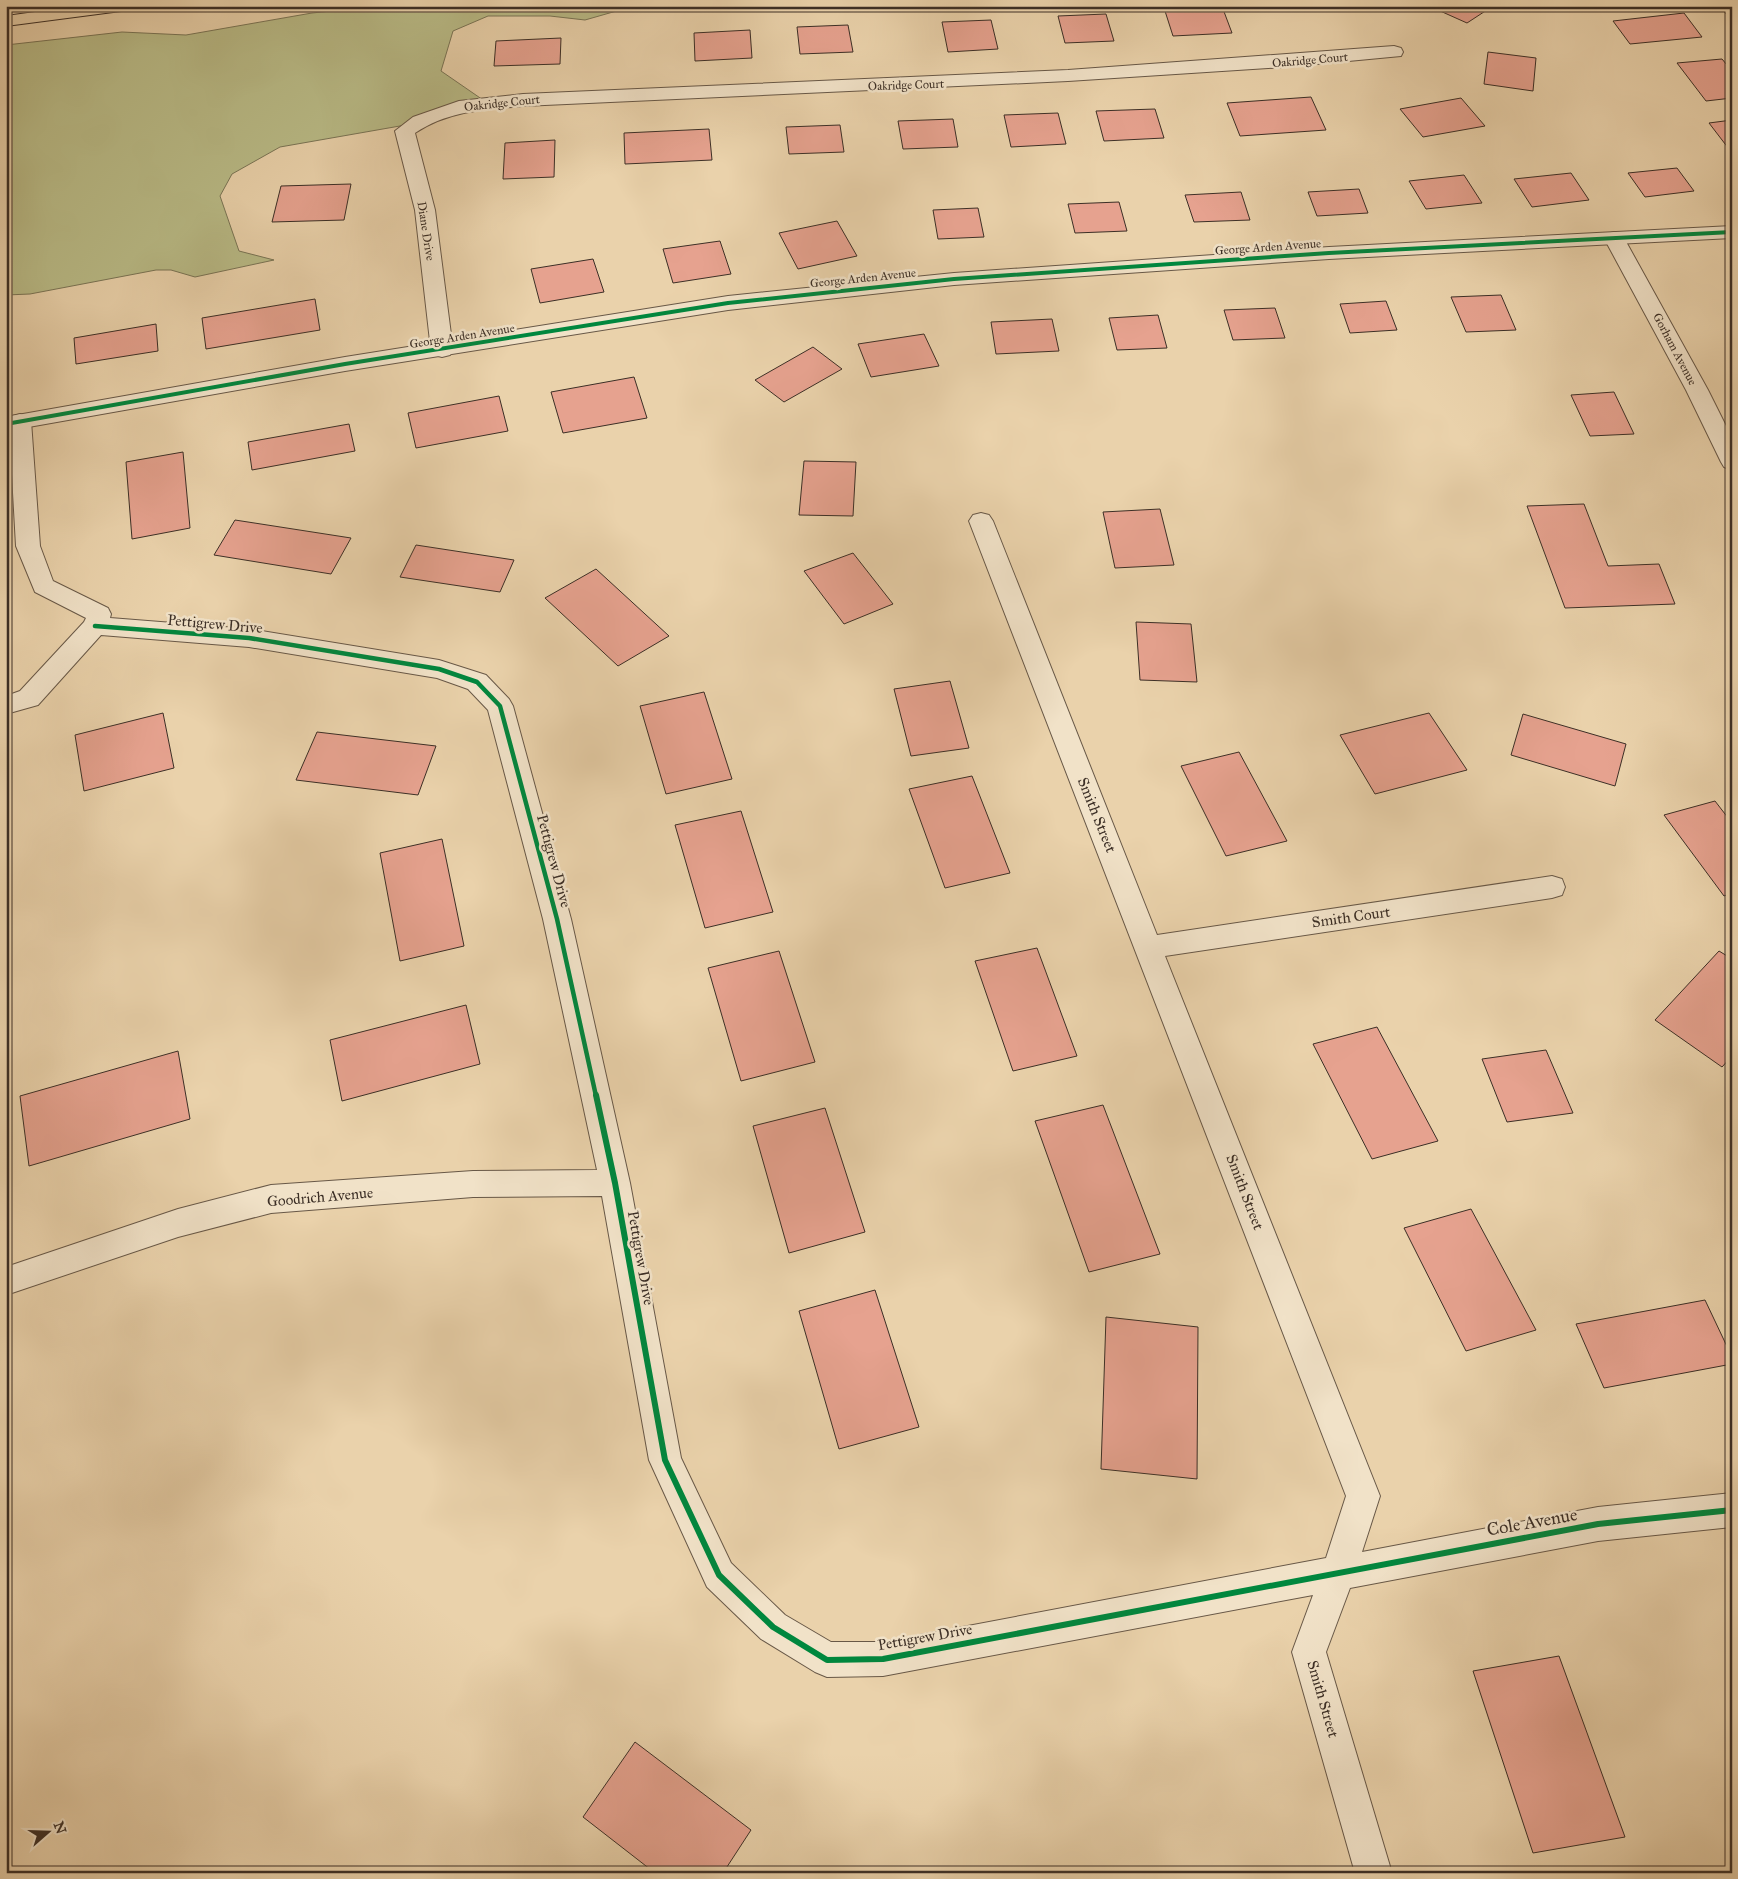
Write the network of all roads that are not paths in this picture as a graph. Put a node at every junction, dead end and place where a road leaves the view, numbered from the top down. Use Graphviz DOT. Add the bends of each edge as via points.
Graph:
graph roads {
  1 [pos="122,6"];
  2 [pos="6,22"];
  3 [pos="1394,52"];
  4 [pos="420,122"];
  5 [pos="1732,232"];
  6 [pos="1614,238"];
  7 [pos="442,350"];
  8 [pos="13,423"];
  9 [pos="1732,462"];
  10 [pos="981,521"];
  11 [pos="95,626"];
  12 [pos="6,705"];
  13 [pos="1552,888"];
  14 [pos="1150,947"];
  15 [pos="615,1183"];
  16 [pos="6,1281"];
  17 [pos="1732,1510"];
  18 [pos="1339,1572"];
  19 [pos="1374,1873"];
  1 -- 2 [label="main road"];
  3 -- 4 [label="street, Oakridge Court" via="1249,65 965,82 523,100 466,105"];
  4 -- 7 [label="street, Diane Drive" via="405,131 425,210"];
  5 -- 6 [label="street, George Arden Avenue"];
  6 -- 7 [label="street, George Arden Avenue" via="1329,253 954,279 728,303"];
  6 -- 9 [label="street, Gorham Avenue" via="1697,390"];
  7 -- 8 [label="street, George Arden Avenue"];
  8 -- 11 [label="street" via="28,546 44,586 99,614"];
  10 -- 14 [label="street, Smith Street"];
  11 -- 12 [label="street" via="29,698"];
  11 -- 15 [label="street, Pettigrew Drive" via="249,638 439,669 477,682 500,706 557,918"];
  13 -- 14 [label="street, Smith Court"];
  14 -- 18 [label="street, Smith Street" via="1363,1496"];
  15 -- 16 [label="street, Goodrich Avenue" via="473,1184 271,1199 178,1223"];
  15 -- 18 [label="street, Pettigrew Drive" via="665,1460 719,1575 773,1627 827,1660 883,1659"];
  17 -- 18 [label="street, Cole Avenue" via="1598,1524"];
  18 -- 19 [label="street, Smith Street" via="1309,1652"];
}
